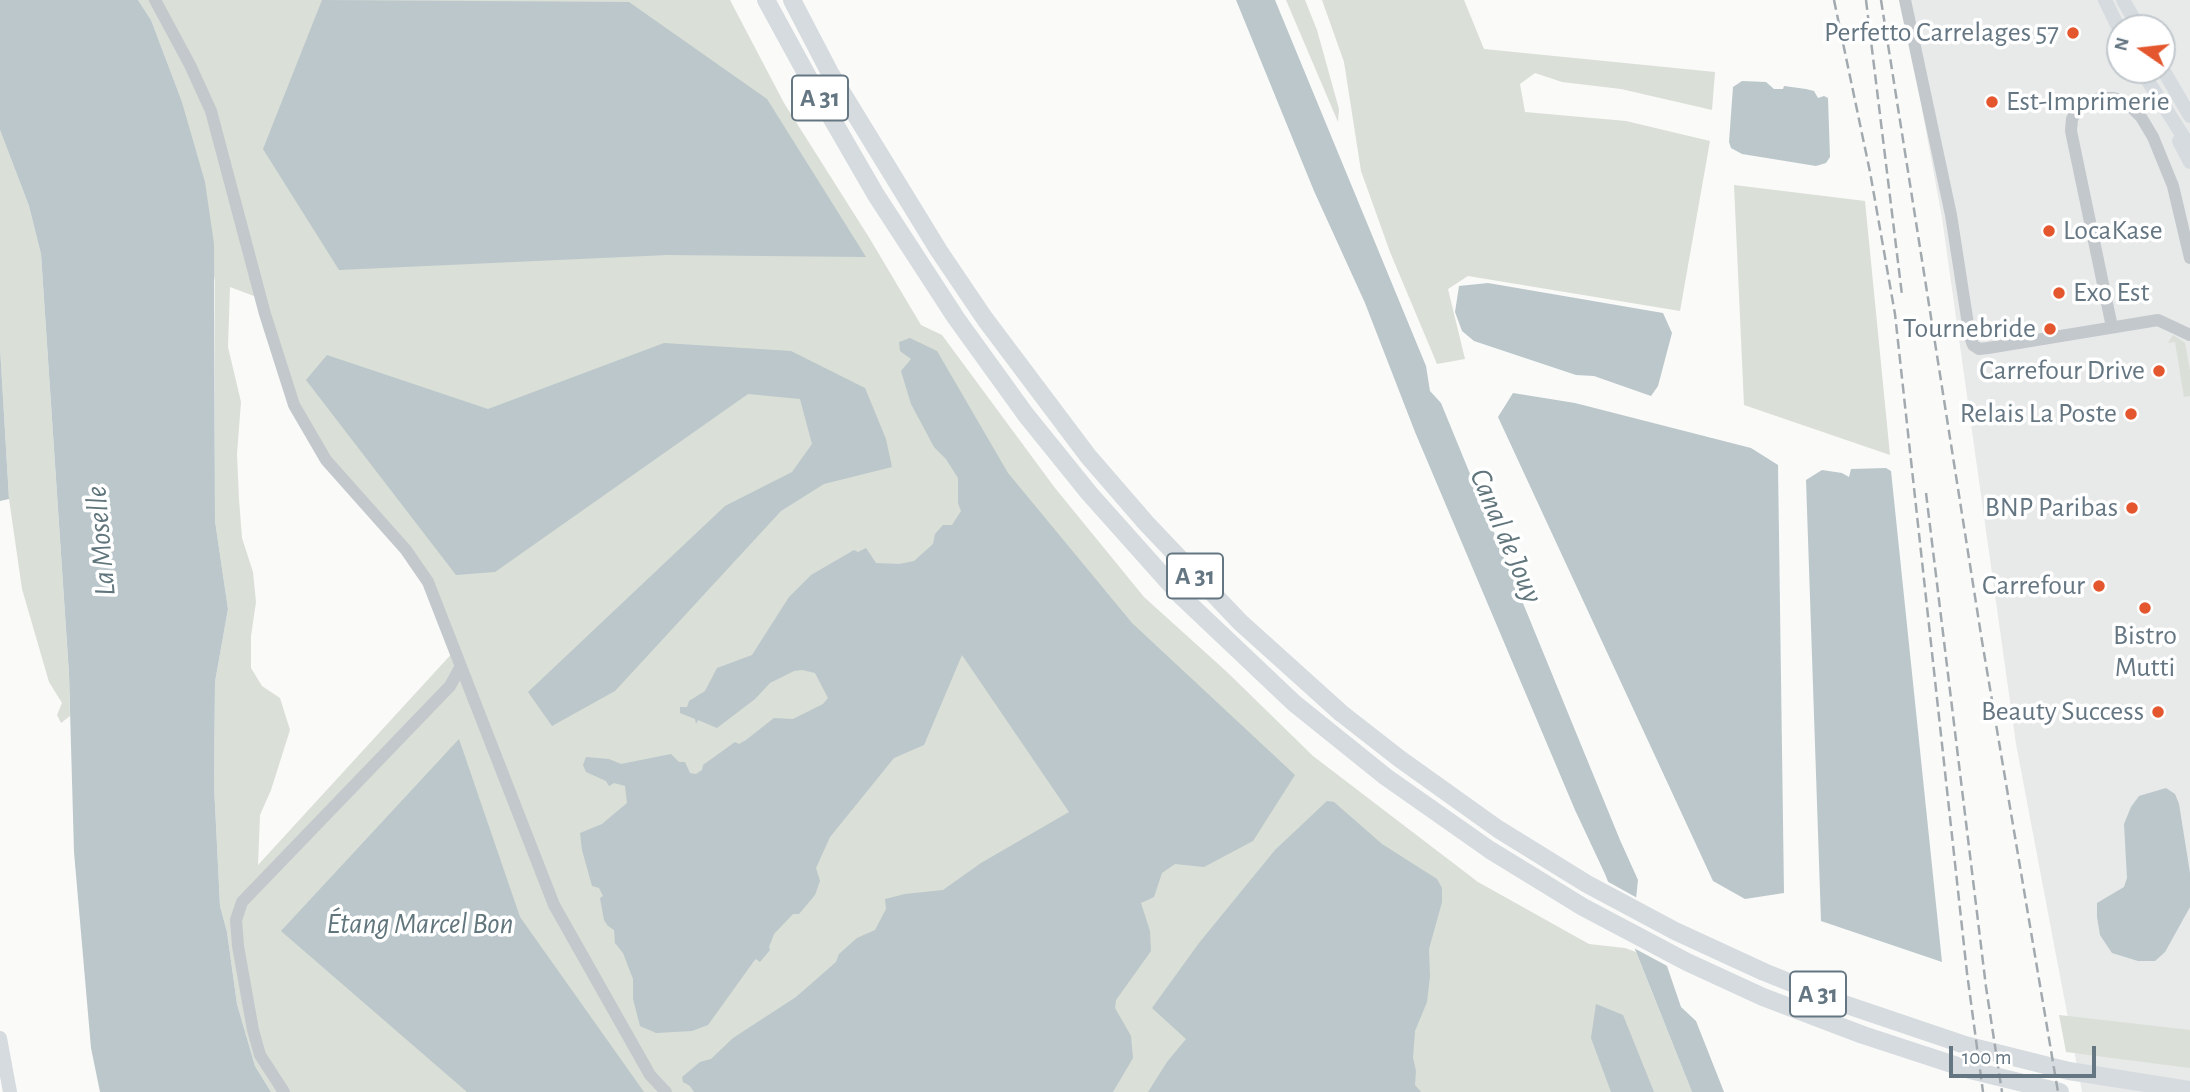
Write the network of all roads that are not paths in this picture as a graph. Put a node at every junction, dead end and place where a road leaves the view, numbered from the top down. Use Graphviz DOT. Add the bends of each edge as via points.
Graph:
graph roads {
  1 [pos="155,0"];
  2 [pos="766,0"];
  3 [pos="794,0"];
  4 [pos="1905,0"];
  5 [pos="2149,84"];
  6 [pos="2171,84"];
  7 [pos="2190,116"];
  8 [pos="2190,147"];
  9 [pos="2190,162"];
  10 [pos="2190,258"];
  11 [pos="2112,327"];
  12 [pos="2190,335"];
  13 [pos="461,666"];
  14 [pos="0,1038"];
  15 [pos="2190,1090"];
  16 [pos="10,1092"];
  17 [pos="284,1092"];
  18 [pos="666,1092"];
  19 [pos="2060,1092"];
  1 -- 13 [label="street" via="211,111 294,405 326,460 406,550 428,582"];
  2 -- 19 [label="highway, A 31" via="844,141 949,307 1026,415 1180,595 1326,730 1447,821 1534,878 1687,962 1812,1016 1909,1051"];
  3 -- 15 [label="highway, A 31" via="887,169 954,274 1043,398 1146,523 1240,622 1342,713 1459,802 1587,884 1675,931 1804,988 1965,1045 2069,1071"];
  4 -- 11 [label="street" via="1951,215 1973,345 1988,348"];
  5 -- 8 [label="main road"];
  5 -- 9 [label="main road"];
  6 -- 7 [label="main road"];
  10 -- 11 [label="street" via="2174,186 2141,117 2115,98 2086,102 2072,119 2071,131"];
  11 -- 12 [label="street" via="2160,320"];
  13 -- 17 [label="street" via="450,686 242,901 236,920 238,946 253,1030 260,1055"];
  13 -- 18 [label="street" via="554,905 650,1075"];
  14 -- 16 [label="main road"];
}
